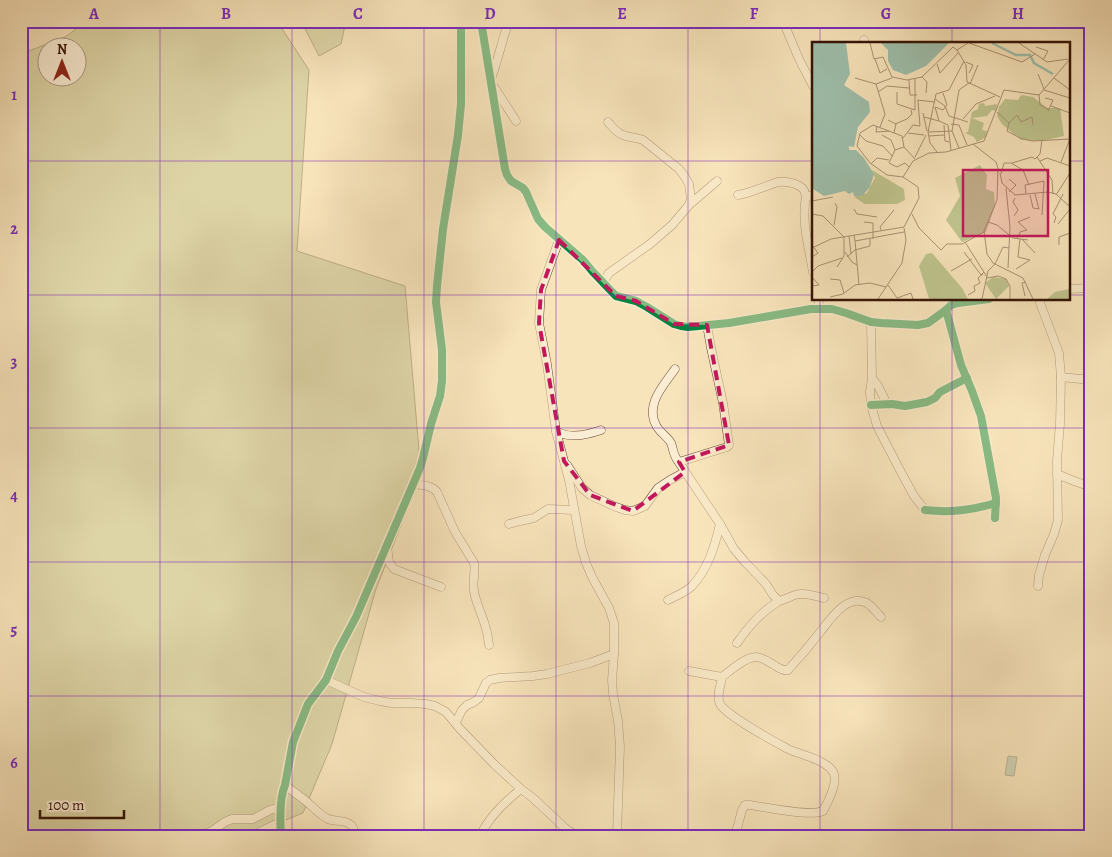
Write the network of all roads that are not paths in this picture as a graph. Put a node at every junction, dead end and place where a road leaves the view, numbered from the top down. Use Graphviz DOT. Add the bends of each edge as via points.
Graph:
graph roads {
  1 [pos="461,21"];
  2 [pos="482,21"];
  3 [pos="509,21"];
  4 [pos="783,21"];
  5 [pos="491,81"];
  6 [pos="812,84"];
  7 [pos="516,121"];
  8 [pos="608,122"];
  9 [pos="717,181"];
  10 [pos="738,195"];
  11 [pos="810,196"];
  12 [pos="689,205"];
  13 [pos="559,240"];
  14 [pos="812,266"];
  15 [pos="603,282"];
  16 [pos="1091,288"];
  17 [pos="1070,289"];
  18 [pos="818,300"];
  19 [pos="978,300"];
  20 [pos="1040,300"];
  21 [pos="949,305"];
  22 [pos="820,309"];
  23 [pos="871,322"];
  24 [pos="707,325"];
  25 [pos="675,369"];
  26 [pos="1061,377"];
  27 [pos="872,378"];
  28 [pos="967,378"];
  29 [pos="1091,380"];
  30 [pos="887,404"];
  31 [pos="870,405"];
  32 [pos="600,430"];
  33 [pos="556,431"];
  34 [pos="564,461"];
  35 [pos="679,462"];
  36 [pos="685,472"];
  37 [pos="1057,474"];
  38 [pos="412,484"];
  39 [pos="1091,487"];
  40 [pos="996,503"];
  41 [pos="574,510"];
  42 [pos="995,518"];
  43 [pos="510,524"];
  44 [pos="720,524"];
  45 [pos="386,544"];
  46 [pos="1038,586"];
  47 [pos="441,587"];
  48 [pos="824,598"];
  49 [pos="668,600"];
  50 [pos="779,601"];
  51 [pos="880,617"];
  52 [pos="737,643"];
  53 [pos="489,645"];
  54 [pos="614,654"];
  55 [pos="689,671"];
  56 [pos="722,677"];
  57 [pos="326,680"];
  58 [pos="456,722"];
  59 [pos="285,785"];
  60 [pos="521,789"];
  61 [pos="282,807"];
  62 [pos="280,822"];
  63 [pos="482,832"];
  64 [pos="189,836"];
  65 [pos="252,836"];
  66 [pos="281,836"];
  67 [pos="355,836"];
  68 [pos="577,836"];
  69 [pos="618,836"];
  70 [pos="735,836"];
  1 -- 38 [label="street" via="460,122 443,229 436,302 442,381 423,458"];
  2 -- 5 [label="street"];
  3 -- 5 [label="street"];
  4 -- 6 [label="street"];
  5 -- 7 [label="street"];
  5 -- 13 [label="street" via="504,169 510,181 526,192 538,219"];
  8 -- 12 [label="street" via="622,135 643,140 678,169 689,184"];
  9 -- 12 [label="street"];
  10 -- 11 [label="street" via="784,181 800,187"];
  11 -- 14 [label="street" via="804,208"];
  12 -- 15 [label="street" via="672,225 609,273"];
  13 -- 15 [label="street"];
  13 -- 33 [label="street" via="541,290 539,323"];
  15 -- 24 [label="street" via="616,296 641,304 674,324 688,327"];
  16 -- 17 [label="street"];
  18 -- 22 [label="street"];
  19 -- 21 [label="street"];
  20 -- 26 [label="street" via="1059,353"];
  21 -- 23 [label="street" via="928,323 918,326"];
  21 -- 28 [label="street" via="961,365"];
  22 -- 23 [label="street" via="846,313"];
  22 -- 24 [label="street"];
  23 -- 27 [label="street"];
  24 -- 35 [label="street" via="724,403 729,445"];
  25 -- 35 [label="street" via="658,393 652,416"];
  26 -- 29 [label="street"];
  26 -- 37 [label="street"];
  27 -- 30 [label="street"];
  27 -- 31 [label="street"];
  28 -- 30 [label="street" via="927,402 905,406"];
  28 -- 40 [label="street" via="981,416"];
  30 -- 31 [label="street"];
  31 -- 40 [label="street" via="902,474 926,510 960,511"];
  32 -- 33 [label="street" via="584,435"];
  33 -- 34 [label="street"];
  34 -- 36 [label="street" via="590,495 633,511 645,506 658,488"];
  34 -- 41 [label="street"];
  35 -- 36 [label="street"];
  36 -- 44 [label="street"];
  37 -- 39 [label="street"];
  37 -- 46 [label="street" via="1058,520 1045,554"];
  38 -- 45 [label="street"];
  38 -- 53 [label="street" via="434,488 474,562 472,582"];
  40 -- 42 [label="street"];
  41 -- 43 [label="street" via="548,509 534,518"];
  41 -- 54 [label="street" via="586,563 614,624"];
  44 -- 49 [label="street" via="712,555 703,571 688,590"];
  44 -- 50 [label="street" via="734,548"];
  45 -- 47 [label="street" via="389,562 394,569"];
  45 -- 57 [label="street"];
  48 -- 50 [label="street" via="798,594"];
  50 -- 52 [label="street" via="751,623"];
  51 -- 56 [label="street" via="865,602 850,602 828,620 788,670 755,657"];
  54 -- 58 [label="street" via="547,674 490,680 479,698 466,704"];
  54 -- 69 [label="street" via="612,680 620,746"];
  55 -- 56 [label="street"];
  56 -- 70 [label="street" via="721,706 786,748 830,767 834,780 824,811 805,813 745,805"];
  57 -- 58 [label="street" via="380,701 435,706"];
  57 -- 59 [label="street" via="308,704 296,733"];
  58 -- 60 [label="street"];
  59 -- 61 [label="street"];
  59 -- 67 [label="street" via="327,819 351,825"];
  60 -- 63 [label="street" via="488,820"];
  60 -- 68 [label="street"];
  61 -- 62 [label="street"];
  61 -- 64 [label="street" via="253,819 232,819 212,831"];
  62 -- 65 [label="street"];
  62 -- 66 [label="street"];
}
